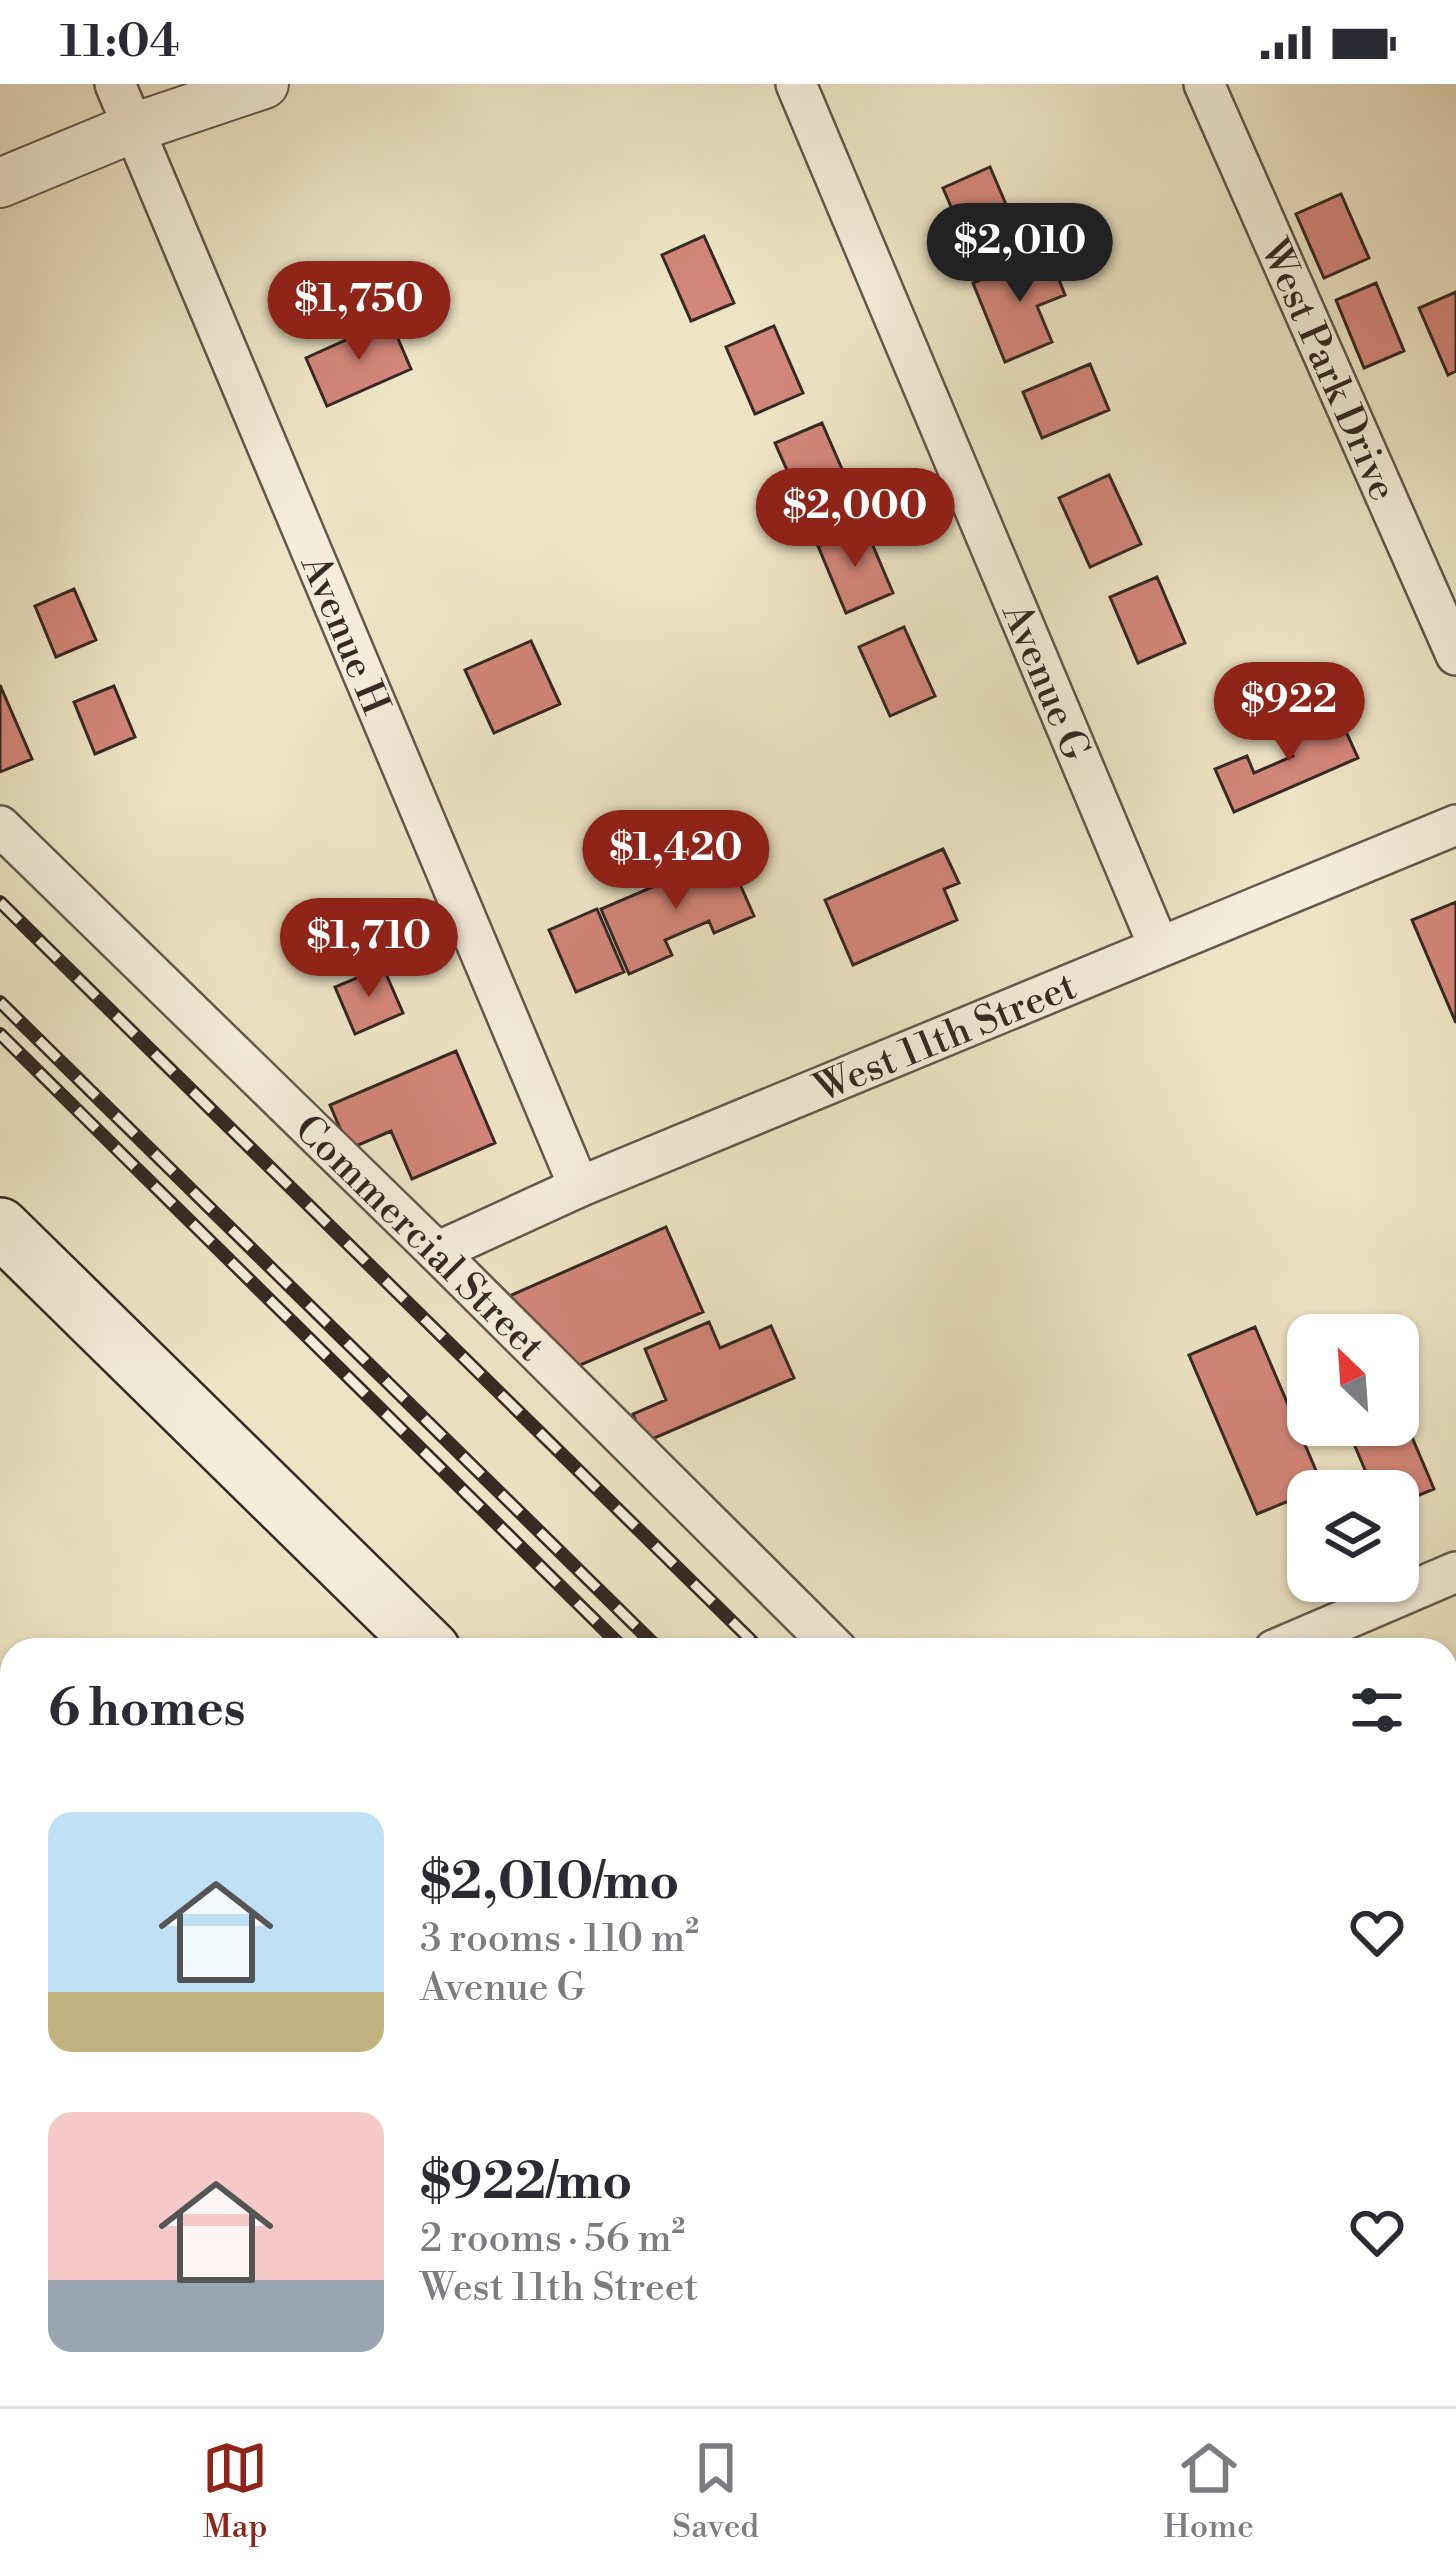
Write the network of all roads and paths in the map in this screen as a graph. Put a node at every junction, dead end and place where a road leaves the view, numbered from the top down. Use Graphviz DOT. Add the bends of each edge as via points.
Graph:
graph roads {
  1 [pos="115,84"];
  2 [pos="264,84"];
  3 [pos="796,84"];
  4 [pos="1204,84"];
  5 [pos="134,128"];
  6 [pos="0,183"];
  7 [pos="1456,656"];
  8 [pos="1456,825"];
  9 [pos="0,826"];
  10 [pos="1159,947"];
  11 [pos="579,1187"];
  12 [pos="0,1226"];
  13 [pos="437,1252"];
  14 [pos="1456,1572"];
  15 [pos="419,1638"];
  16 [pos="825,1638"];
  17 [pos="1302,1638"];
  1 -- 5 [label="street, Avenue H"];
  2 -- 5 [label="street"];
  3 -- 10 [label="street, Avenue G"];
  4 -- 7 [label="street, West Park Drive"];
  5 -- 6 [label="street"];
  5 -- 11 [label="street, Avenue H"];
  8 -- 10 [label="street, West 11th Street"];
  9 -- 13 [label="street, Commercial Street"];
  10 -- 11 [label="street, West 11th Street"];
  11 -- 13 [label="street, West 11th Street"];
  12 -- 15 [label="main road"];
  13 -- 16 [label="street, Commercial Street"];
  14 -- 17 [label="street"];
}
